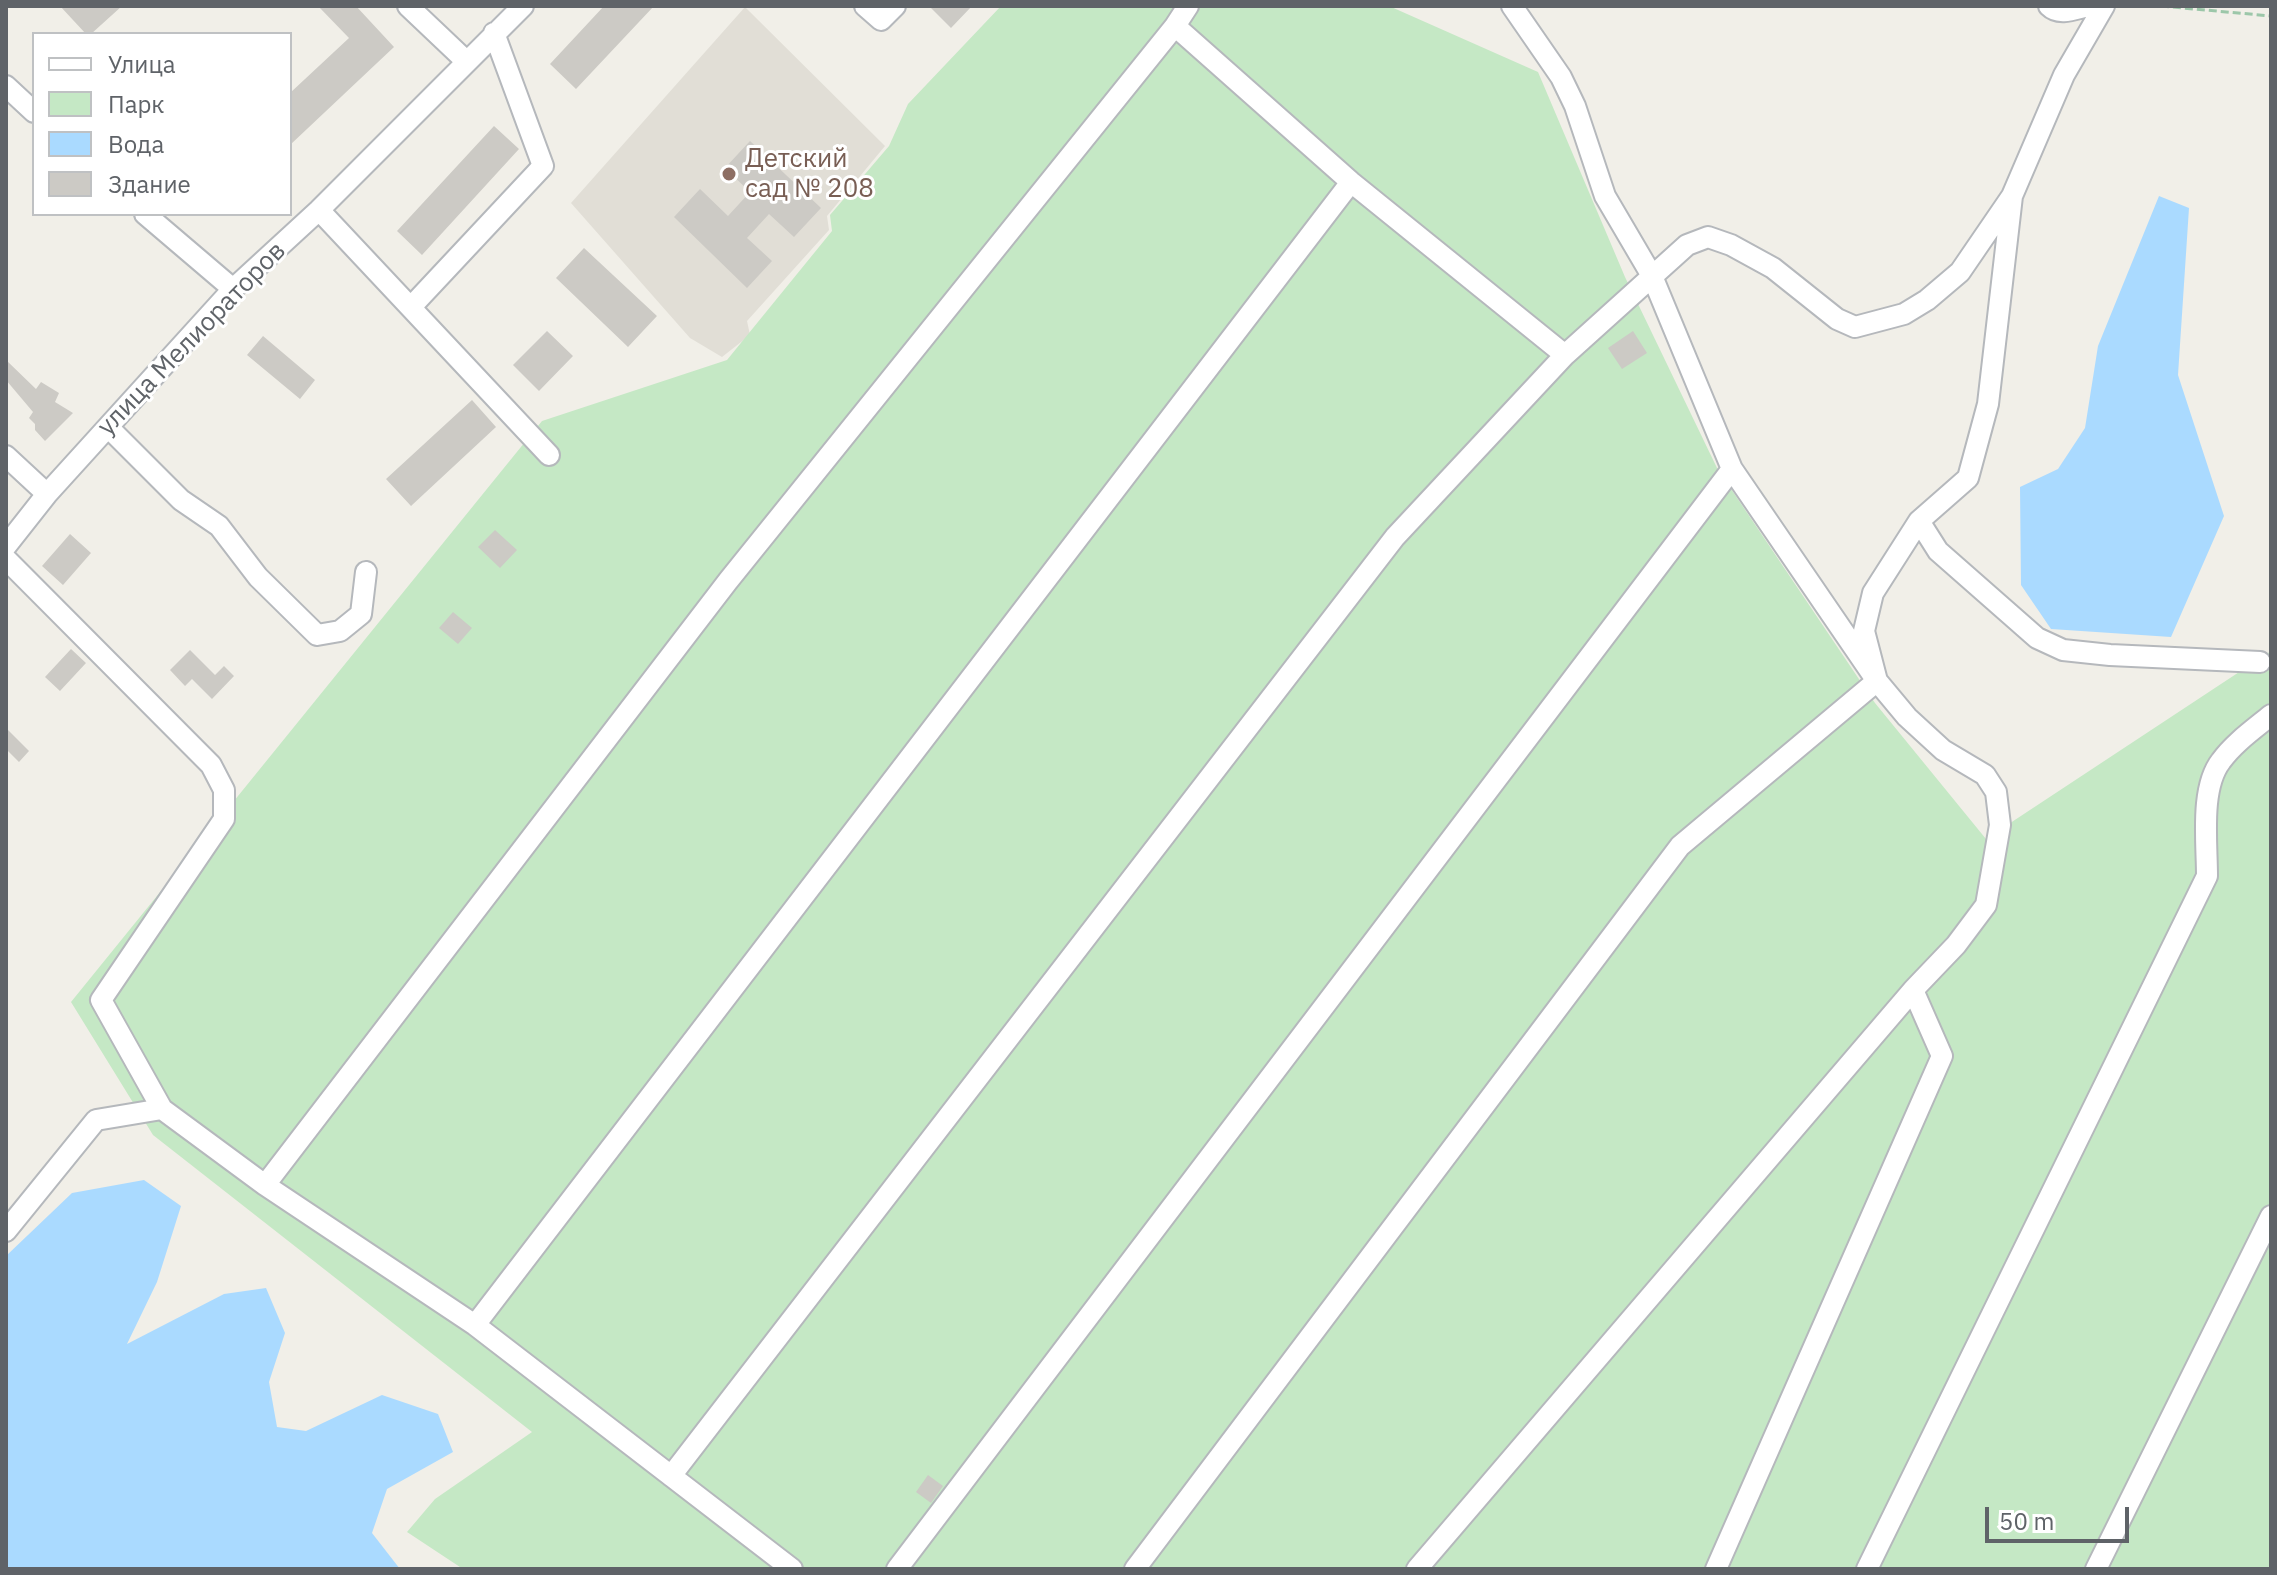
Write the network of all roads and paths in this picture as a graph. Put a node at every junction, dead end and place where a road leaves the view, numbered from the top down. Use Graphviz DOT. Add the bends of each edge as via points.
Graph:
graph roads {
  1 [pos="408,6"];
  2 [pos="523,6"];
  3 [pos="865,6"];
  4 [pos="895,6"];
  5 [pos="1188,6"];
  6 [pos="1512,6"];
  7 [pos="2049,6"];
  8 [pos="2088,6"];
  9 [pos="2104,6"];
  10 [pos="2161,6"];
  11 [pos="2271,16"];
  12 [pos="1175,26"];
  13 [pos="494,33"];
  14 [pos="466,61"];
  15 [pos="6,86"];
  16 [pos="32,110"];
  17 [pos="1351,182"];
  18 [pos="2012,196"];
  19 [pos="319,210"];
  20 [pos="147,216"];
  21 [pos="1652,276"];
  22 [pos="233,289"];
  23 [pos="411,307"];
  24 [pos="1565,355"];
  25 [pos="108,427"];
  26 [pos="549,455"];
  27 [pos="6,456"];
  28 [pos="1732,469"];
  29 [pos="47,494"];
  30 [pos="1919,521"];
  31 [pos="6,546"];
  32 [pos="6,559"];
  33 [pos="366,572"];
  34 [pos="2266,662"];
  35 [pos="1877,681"];
  36 [pos="2271,681"];
  37 [pos="2271,715"];
  38 [pos="1913,990"];
  39 [pos="162,1109"];
  40 [pos="265,1185"];
  41 [pos="2271,1216"];
  42 [pos="6,1231"];
  43 [pos="475,1325"];
  44 [pos="671,1476"];
  45 [pos="792,1569"];
  46 [pos="897,1569"];
  47 [pos="1135,1569"];
  48 [pos="1417,1569"];
  49 [pos="1716,1569"];
  50 [pos="1867,1569"];
  51 [pos="2096,1569"];
  1 -- 14 [label="street"];
  2 -- 13 [label="street, улица Мелиораторов"];
  3 -- 4 [label="street" via="881,20"];
  5 -- 12 [label="street"];
  6 -- 21 [label="street" via="1561,77 1605,196"];
  7 -- 8 [label="street" via="2064,12"];
  9 -- 18 [label="street" via="2064,75"];
  10 -- 11 [label="path"];
  12 -- 17 [label="street"];
  12 -- 40 [label="street" via="728,581"];
  13 -- 14 [label="street, улица Мелиораторов"];
  13 -- 23 [label="street" via="543,166"];
  14 -- 19 [label="street, улица Мелиораторов"];
  15 -- 16 [label="street"];
  17 -- 24 [label="street"];
  17 -- 43 [label="street"];
  18 -- 21 [label="street" via="1960,272 1927,300 1904,314 1855,327 1837,319 1773,268 1708,237 1687,245"];
  18 -- 30 [label="street" via="1988,404 1968,478"];
  19 -- 22 [label="street, улица Мелиораторов"];
  19 -- 23 [label="street"];
  20 -- 22 [label="street"];
  21 -- 24 [label="street"];
  21 -- 28 [label="street"];
  22 -- 25 [label="street, улица Мелиораторов"];
  23 -- 26 [label="street"];
  24 -- 44 [label="street" via="1395,537"];
  25 -- 29 [label="street, улица Мелиораторов"];
  25 -- 33 [label="street" via="181,500 219,526 258,577 317,635 340,631 361,614"];
  27 -- 29 [label="street"];
  28 -- 35 [label="street"];
  28 -- 46 [label="street"];
  29 -- 31 [label="street, улица Мелиораторов"];
  30 -- 34 [label="street" via="1938,551 2037,638 2063,650"];
  30 -- 35 [label="street" via="1873,593 1864,631"];
  32 -- 39 [label="street" via="211,765 224,790 224,819 101,1000"];
  34 -- 36 [label="street"];
  35 -- 38 [label="street" via="1943,750 1985,775 1996,792 2000,825 1986,905"];
  35 -- 47 [label="street" via="1680,846"];
  37 -- 50 [label="street" via="2228,752 2211,777 2207,876"];
  38 -- 48 [label="street"];
  38 -- 49 [label="street" via="1942,1056"];
  39 -- 40 [label="street"];
  39 -- 42 [label="street" via="96,1120"];
  40 -- 43 [label="street"];
  41 -- 51 [label="street"];
  43 -- 44 [label="street"];
  44 -- 45 [label="street"];
}
